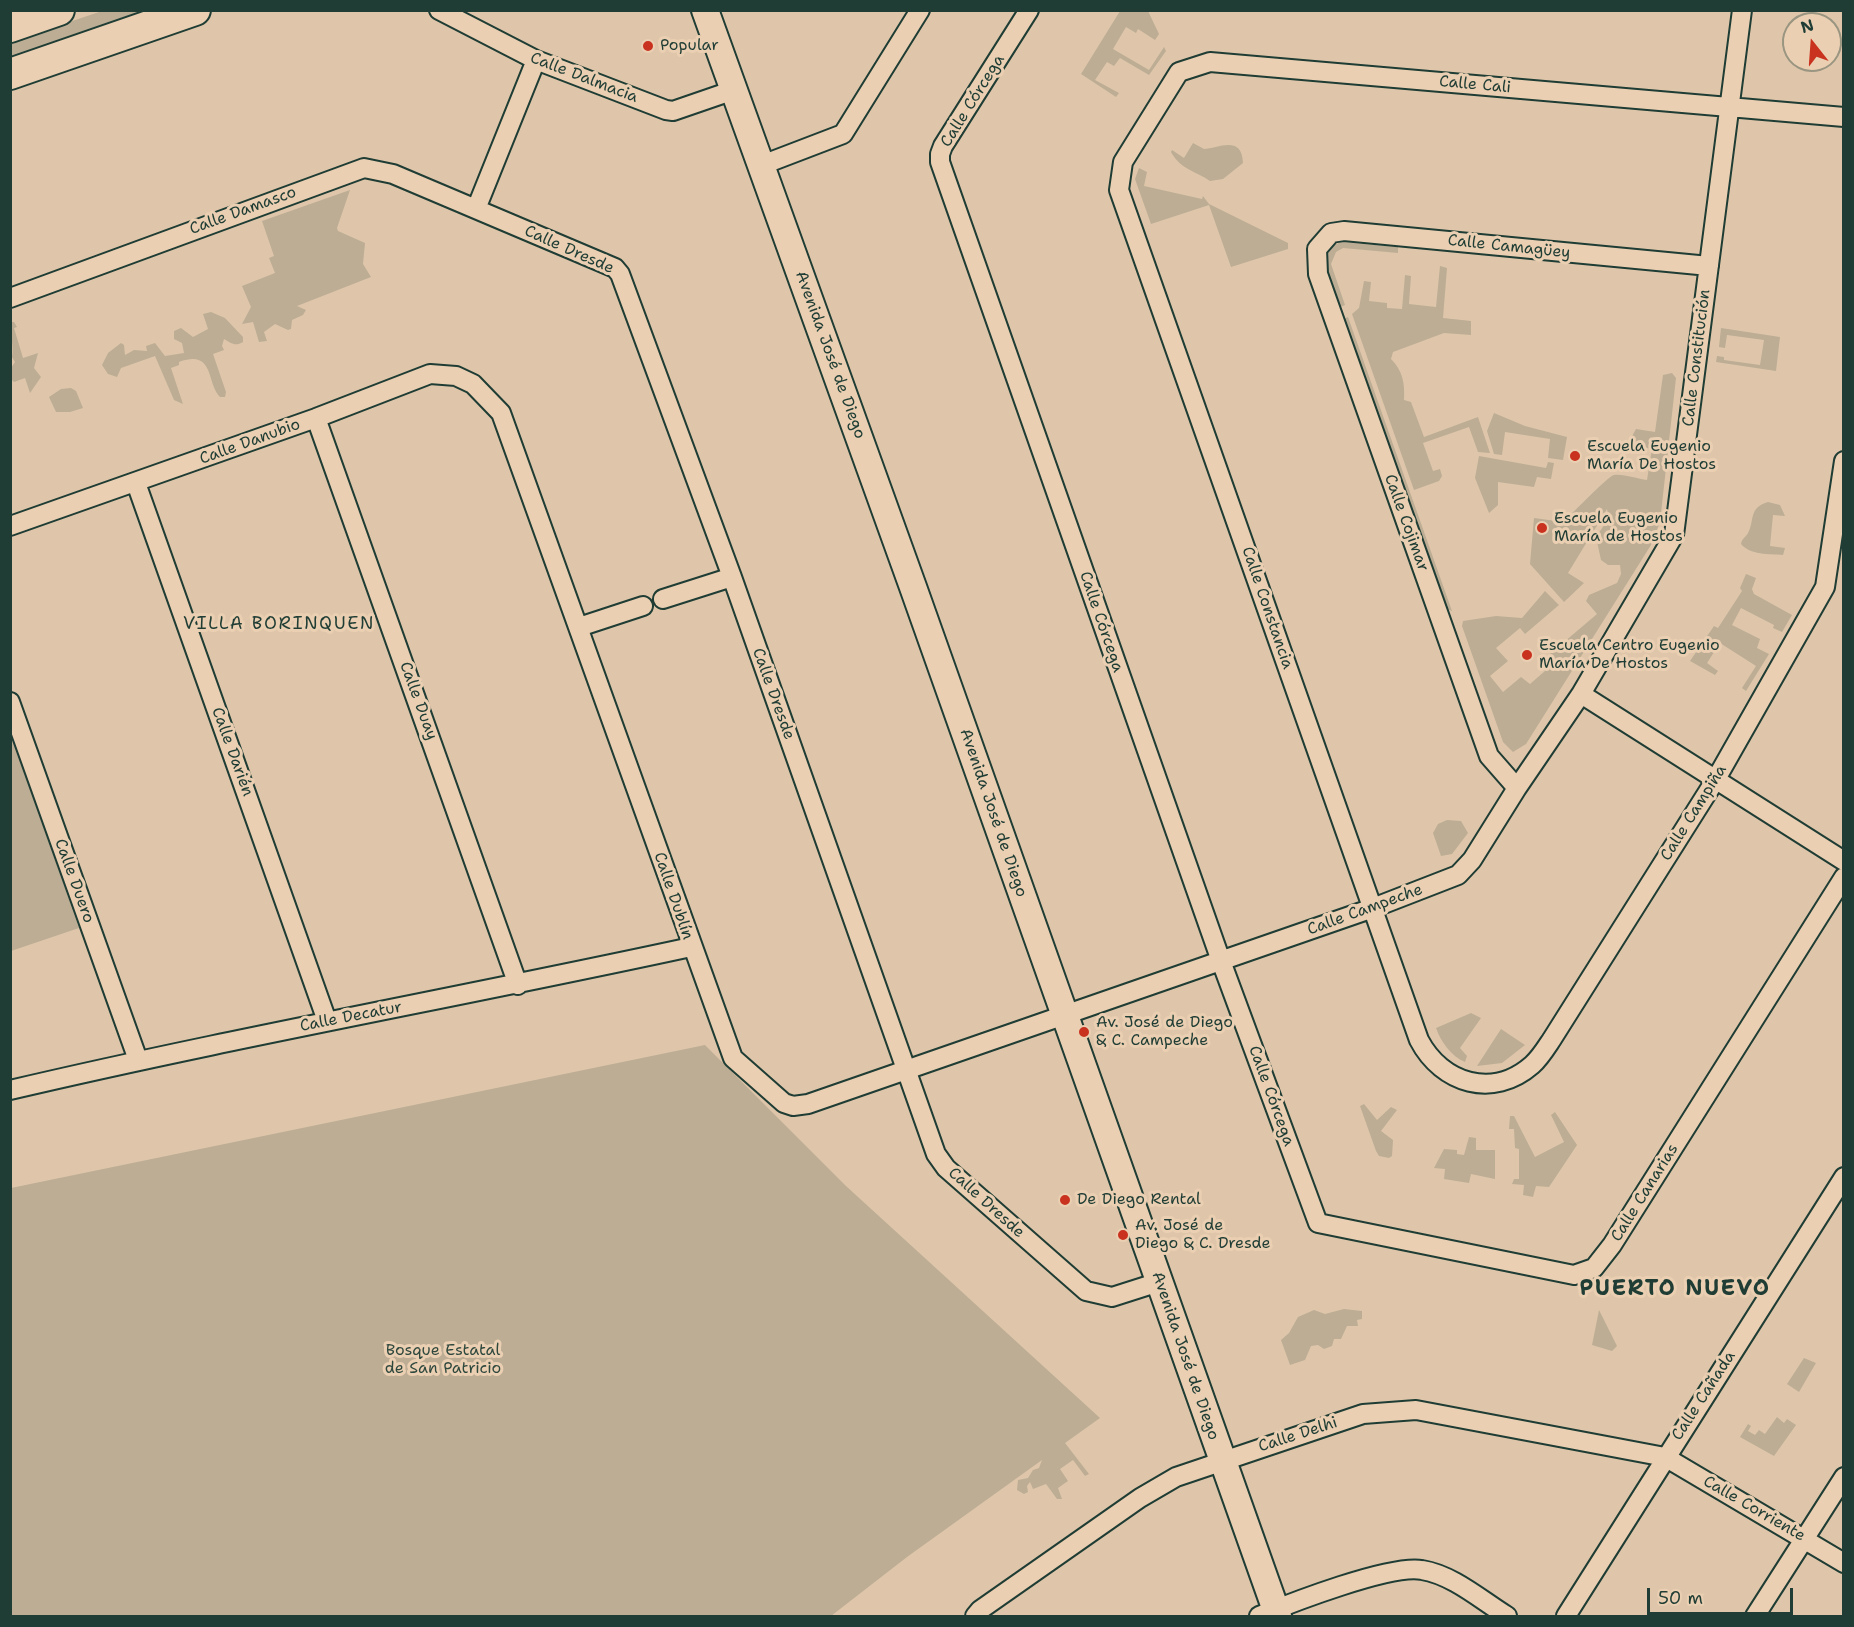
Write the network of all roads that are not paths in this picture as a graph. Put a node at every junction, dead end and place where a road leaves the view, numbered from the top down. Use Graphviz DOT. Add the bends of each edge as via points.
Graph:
graph roads {
  1 [pos="59,10"];
  2 [pos="195,10"];
  3 [pos="439,10"];
  4 [pos="705,10"];
  5 [pos="920,10"];
  6 [pos="1029,10"];
  7 [pos="1742,10"];
  8 [pos="10,27"];
  9 [pos="536,60"];
  10 [pos="10,74"];
  11 [pos="734,90"];
  12 [pos="1730,106"];
  13 [pos="1844,117"];
  14 [pos="1141,133"];
  15 [pos="762,165"];
  16 [pos="476,209"];
  17 [pos="1317,249"];
  18 [pos="1709,266"];
  19 [pos="10,298"];
  20 [pos="485,395"];
  21 [pos="316,418"];
  22 [pos="1844,461"];
  23 [pos="136,483"];
  24 [pos="10,526"];
  25 [pos="732,577"];
  26 [pos="663,599"];
  27 [pos="643,606"];
  28 [pos="579,627"];
  29 [pos="1581,694"];
  30 [pos="10,702"];
  31 [pos="1716,779"];
  32 [pos="1517,788"];
  33 [pos="1844,861"];
  34 [pos="1844,878"];
  35 [pos="1373,908"];
  36 [pos="691,947"];
  37 [pos="1221,961"];
  38 [pos="518,984"];
  39 [pos="1065,1017"];
  40 [pos="327,1021"];
  41 [pos="138,1060"];
  42 [pos="908,1071"];
  43 [pos="1450,1075"];
  44 [pos="10,1090"];
  45 [pos="1844,1177"];
  46 [pos="1318,1223"];
  47 [pos="1159,1282"];
  48 [pos="1665,1457"];
  49 [pos="1221,1460"];
  50 [pos="1844,1477"];
  51 [pos="1805,1538"];
  52 [pos="1844,1563"];
  53 [pos="1270,1614"];
  54 [pos="975,1617"];
  55 [pos="1507,1617"];
  56 [pos="1566,1617"];
  57 [pos="1755,1617"];
  1 -- 8 [label="main road"];
  2 -- 10 [label="main road"];
  3 -- 9 [label="street, Calle Dalmacia"];
  4 -- 11 [label="main road, Avenida José de Diego"];
  5 -- 15 [label="street" via="843,134"];
  6 -- 37 [label="street, Calle Córcega" via="944,146 940,162"];
  7 -- 12 [label="street, Calle Constitución"];
  9 -- 11 [label="street, Calle Dalmacia" via="673,111"];
  9 -- 16 [label="street"];
  11 -- 15 [label="main road, Avenida José de Diego"];
  12 -- 13 [label="street, Calle Cali"];
  12 -- 14 [label="street, Calle Cali" via="1210,62 1179,72"];
  12 -- 18 [label="street, Calle Constitución"];
  14 -- 35 [label="street, Calle Constancia" via="1123,162 1119,190"];
  15 -- 39 [label="main road, Avenida José de Diego"];
  16 -- 19 [label="street, Calle Damasco" via="393,174 364,168"];
  16 -- 25 [label="street, Calle Dresde" via="615,268 620,274"];
  17 -- 18 [label="street, Calle Camagüey" via="1331,233 1344,231"];
  17 -- 32 [label="street, Calle Cojimar" via="1318,274 1489,756"];
  18 -- 29 [label="street, Calle Constitución" via="1674,535"];
  20 -- 21 [label="street, Calle Danubio" via="456,376 430,374"];
  20 -- 28 [label="street, Calle Dublín" via="501,413"];
  21 -- 23 [label="street, Calle Danubio"];
  21 -- 38 [label="street, Calle Duay"];
  22 -- 31 [label="street, Calle Campiña" via="1825,587"];
  23 -- 24 [label="street, Calle Danubio"];
  23 -- 40 [label="street, Calle Darién"];
  25 -- 26 [label="street"];
  25 -- 42 [label="street, Calle Dresde"];
  27 -- 28 [label="street"];
  28 -- 36 [label="street, Calle Dublín"];
  29 -- 31 [label="street"];
  29 -- 32 [label="street, Calle Campeche"];
  30 -- 41 [label="street, Calle Duero"];
  31 -- 33 [label="street"];
  31 -- 43 [label="street, Calle Campiña" via="1533,1064 1509,1080 1493,1083 1476,1084"];
  32 -- 35 [label="street, Calle Campeche" via="1472,860 1458,875"];
  34 -- 46 [label="street, Calle Canarias" via="1594,1268 1574,1275"];
  35 -- 37 [label="street, Calle Campeche"];
  35 -- 43 [label="street, Calle Constancia" via="1419,1040 1433,1062"];
  36 -- 38 [label="street, Calle Decatur"];
  36 -- 42 [label="street, Calle Dublín" via="733,1058 784,1103 808,1104"];
  37 -- 39 [label="street, Calle Campeche"];
  37 -- 46 [label="street, Calle Córcega"];
  38 -- 40 [label="street, Calle Decatur"];
  39 -- 42 [label="street, Calle Dublín"];
  39 -- 47 [label="main road, Avenida José de Diego"];
  40 -- 41 [label="street, Calle Decatur"];
  41 -- 44 [label="street, Calle Decatur"];
  42 -- 47 [label="street, Calle Dresde" via="925,1128 946,1168 1086,1291 1112,1297"];
  45 -- 48 [label="street, Calle Cañada"];
  47 -- 49 [label="main road, Avenida José de Diego"];
  48 -- 49 [label="street, Calle Delhi" via="1401,1410 1363,1414"];
  48 -- 51 [label="street, Calle Corriente"];
  48 -- 56 [label="street, Calle Cañada"];
  49 -- 53 [label="main road, Avenida José de Diego"];
  49 -- 54 [label="street, Calle Delhi" via="1176,1477 1140,1498"];
  50 -- 51 [label="street"];
  51 -- 52 [label="street, Calle Corriente"];
  51 -- 57 [label="street"];
  53 -- 55 [label="street" via="1374,1575 1421,1569 1451,1580"];
}
